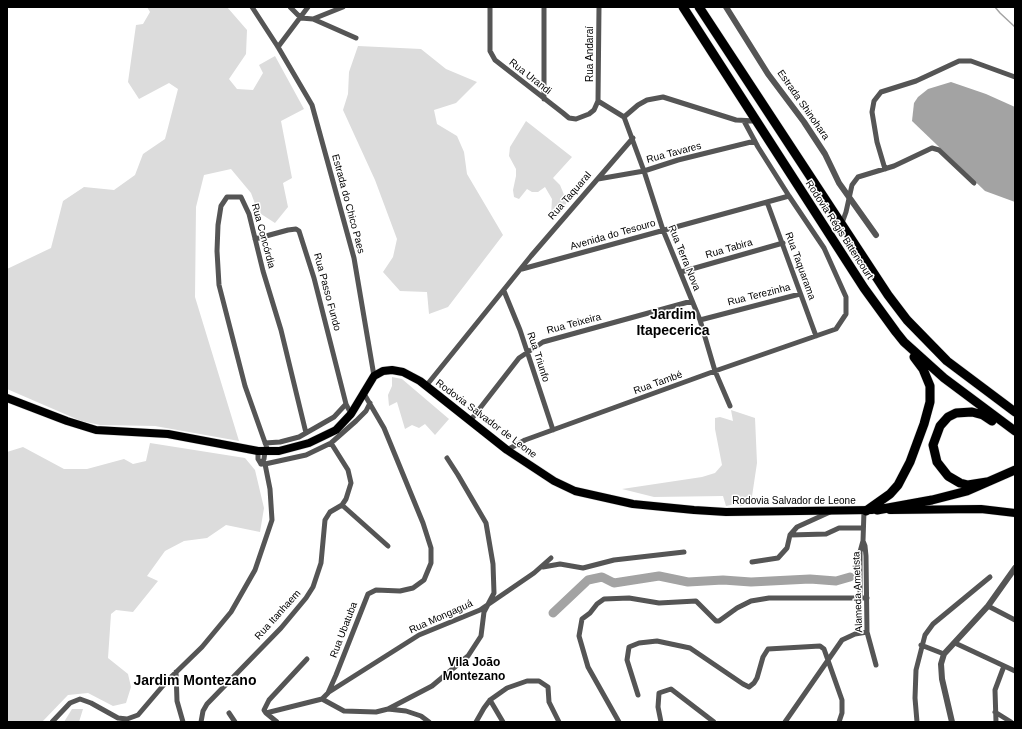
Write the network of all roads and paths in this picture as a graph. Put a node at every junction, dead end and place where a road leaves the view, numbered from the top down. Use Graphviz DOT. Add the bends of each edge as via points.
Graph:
graph roads {
  1 [pos="252,7"];
  2 [pos="290,7"];
  3 [pos="308,7"];
  4 [pos="343,7"];
  5 [pos="490,7"];
  6 [pos="544,7"];
  7 [pos="599,7"];
  8 [pos="683,7"];
  9 [pos="699,7"];
  10 [pos="726,7"];
  11 [pos="301,18"];
  12 [pos="313,19"];
  13 [pos="356,38"];
  14 [pos="278,46"];
  15 [pos="1015,77"];
  16 [pos="544,99"];
  17 [pos="598,101"];
  18 [pos="624,117"];
  19 [pos="744,121"];
  20 [pos="756,121"];
  21 [pos="633,138"];
  22 [pos="755,141"];
  23 [pos="885,168"];
  24 [pos="644,171"];
  25 [pos="598,179"];
  26 [pos="974,184"];
  27 [pos="789,196"];
  28 [pos="850,197"];
  29 [pos="767,202"];
  30 [pos="842,223"];
  31 [pos="663,230"];
  32 [pos="876,235"];
  33 [pos="255,239"];
  34 [pos="783,243"];
  35 [pos="522,269"];
  36 [pos="681,272"];
  37 [pos="504,291"];
  38 [pos="800,294"];
  39 [pos="692,301"];
  40 [pos="700,320"];
  41 [pos="816,336"];
  42 [pos="904,342"];
  43 [pos="527,351"];
  44 [pos="715,371"];
  45 [pos="374,376"];
  46 [pos="426,386"];
  47 [pos="363,392"];
  48 [pos="7,398"];
  49 [pos="370,403"];
  50 [pos="346,404"];
  51 [pos="730,406"];
  52 [pos="1015,412"];
  53 [pos="352,414"];
  54 [pos="470,421"];
  55 [pos="552,430"];
  56 [pos="1015,430"];
  57 [pos="306,433"];
  58 [pos="1015,435"];
  59 [pos="331,443"];
  60 [pos="264,449"];
  61 [pos="507,450"];
  62 [pos="447,458"];
  63 [pos="263,464"];
  64 [pos="1015,470"];
  65 [pos="986,482"];
  66 [pos="342,505"];
  67 [pos="878,510"];
  68 [pos="835,511"];
  69 [pos="865,511"];
  70 [pos="1015,513"];
  71 [pos="863,528"];
  72 [pos="790,535"];
  73 [pos="863,541"];
  74 [pos="388,546"];
  75 [pos="684,552"];
  76 [pos="551,558"];
  77 [pos="752,562"];
  78 [pos="540,568"];
  79 [pos="1015,569"];
  80 [pos="990,576"];
  81 [pos="860,598"];
  82 [pos="867,598"];
  83 [pos="486,606"];
  84 [pos="988,606"];
  85 [pos="1015,620"];
  86 [pos="867,632"];
  87 [pos="956,643"];
  88 [pos="921,645"];
  89 [pos="944,654"];
  90 [pos="307,659"];
  91 [pos="828,660"];
  92 [pos="876,665"];
  93 [pos="1004,666"];
  94 [pos="1015,671"];
  95 [pos="176,672"];
  96 [pos="328,693"];
  97 [pos="638,695"];
  98 [pos="322,699"];
  99 [pos="490,700"];
  100 [pos="388,709"];
  101 [pos="995,712"];
  102 [pos="229,713"];
  103 [pos="266,713"];
  104 [pos="52,722"];
  105 [pos="183,722"];
  106 [pos="201,722"];
  107 [pos="235,722"];
  108 [pos="277,722"];
  109 [pos="429,722"];
  110 [pos="476,722"];
  111 [pos="503,722"];
  112 [pos="559,722"];
  113 [pos="619,722"];
  114 [pos="661,722"];
  115 [pos="714,722"];
  116 [pos="785,722"];
  117 [pos="839,722"];
  118 [pos="917,722"];
  119 [pos="952,722"];
  120 [pos="996,722"];
  121 [pos="1011,722"];
  1 -- 14 [label="street, Estrada do Chico Paes"];
  2 -- 11 [label="street"];
  3 -- 11 [label="street"];
  4 -- 12 [label="street"];
  5 -- 16 [label="street, Rua Urandi" via="489,43 492,56"];
  6 -- 16 [label="street"];
  7 -- 17 [label="street, Rua Andaraí"];
  8 -- 20 [label="highway, Rodovia Régis Bittencourt"];
  9 -- 30 [label="highway, Rodovia Régis Bittencourt"];
  10 -- 28 [label="street, Estrada Shinohara" via="768,74 825,154 839,183"];
  11 -- 12 [label="street"];
  11 -- 14 [label="street"];
  12 -- 13 [label="street"];
  14 -- 45 [label="street, Estrada do Chico Paes" via="312,105 352,251"];
  15 -- 23 [label="street" via="976,63 959,60 916,81 880,92 874,101 872,112"];
  16 -- 17 [label="street, Rua Urandi" via="570,118 576,119 594,110"];
  17 -- 18 [label="street"];
  18 -- 19 [label="street" via="638,105 663,97"];
  18 -- 21 [label="street"];
  19 -- 20 [label="street"];
  19 -- 22 [label="street, Rua També"];
  20 -- 42 [label="highway, Rodovia Régis Bittencourt" via="864,288"];
  21 -- 24 [label="street, Rua Terra Nova"];
  21 -- 25 [label="street, Rua Taquaral"];
  22 -- 24 [label="street, Rua Tavares"];
  22 -- 27 [label="street, Rua També"];
  23 -- 26 [label="street" via="936,148"];
  23 -- 28 [label="street" via="858,177 852,185"];
  24 -- 25 [label="street, Rua Tavares"];
  24 -- 31 [label="street, Rua Terra Nova"];
  25 -- 35 [label="street, Rua Taquaral"];
  27 -- 29 [label="street, Avenida do Tesouro"];
  27 -- 41 [label="street, Rua També" via="822,244 847,301 844,319 836,329"];
  28 -- 30 [label="street"];
  28 -- 32 [label="street, Estrada Shinohara"];
  29 -- 31 [label="street, Avenida do Tesouro"];
  29 -- 34 [label="street, Rua Taquarama"];
  30 -- 52 [label="highway, Rodovia Régis Bittencourt" via="907,320 947,361"];
  31 -- 35 [label="street, Avenida do Tesouro"];
  31 -- 36 [label="street, Rua Terra Nova"];
  33 -- 50 [label="street, Rua Passo Fundo" via="293,229 301,234"];
  33 -- 57 [label="street, Rua Concórdia"];
  33 -- 60 [label="street, Rua Concórdia" via="244,200 238,196 227,197 221,206 218,225 219,285"];
  34 -- 36 [label="street, Rua Tabira"];
  34 -- 38 [label="street, Rua Taquarama"];
  35 -- 37 [label="street, Rua Taquaral"];
  36 -- 39 [label="street, Rua Terra Nova"];
  37 -- 43 [label="street, Rua Triunfo"];
  37 -- 46 [label="street, Rua Taquaral"];
  38 -- 40 [label="street, Rua Terezinha"];
  38 -- 41 [label="street, Rua Taquarama"];
  39 -- 40 [label="street, Rua Terra Nova"];
  39 -- 43 [label="street, Rua Teixeira" via="558,337"];
  40 -- 44 [label="street, Rua Terra Nova"];
  41 -- 44 [label="street, Rua També"];
  42 -- 56 [label="highway, Rodovia Régis Bittencourt" via="957,388"];
  42 -- 69 [label="highway" via="928,378 928,411 903,478 890,494"];
  43 -- 54 [label="street, Rua Teixeira" via="512,365"];
  43 -- 55 [label="street, Rua Triunfo"];
  44 -- 51 [label="street, Rua Terra Nova"];
  44 -- 55 [label="street, Rua També"];
  45 -- 46 [label="main road, Rodovia Salvador de Leone" via="383,371 403,372"];
  45 -- 47 [label="main road"];
  46 -- 54 [label="main road, Rodovia Salvador de Leone"];
  47 -- 49 [label="street, Rua Ubatuba"];
  47 -- 53 [label="main road"];
  48 -- 60 [label="main road" via="89,429 168,434"];
  49 -- 59 [label="street" via="356,421"];
  49 -- 96 [label="street, Rua Ubatuba" via="384,428 426,531 431,548 431,563 424,580 413,588 400,591 376,590 368,594"];
  50 -- 53 [label="street, Rua Passo Fundo"];
  50 -- 57 [label="street" via="334,417"];
  53 -- 60 [label="main road" via="336,430 309,443 288,450"];
  54 -- 61 [label="main road, Rodovia Salvador de Leone"];
  55 -- 61 [label="street, Rua També" via="515,444"];
  57 -- 60 [label="street"];
  58 -- 65 [label="highway" via="983,415 966,411 948,416 940,426 934,439 933,451 936,462 944,472 960,483 968,485"];
  59 -- 63 [label="street" via="306,455"];
  59 -- 66 [label="street, Rua Itanhaem" via="350,476 350,490"];
  60 -- 63 [label="street" via="258,459"];
  61 -- 68 [label="main road, Rodovia Salvador de Leone" via="575,491 633,504 726,512"];
  62 -- 83 [label="street" via="486,523 495,588"];
  63 -- 95 [label="street" via="270,489 272,520 255,570 227,616 186,664"];
  64 -- 65 [label="highway"];
  65 -- 67 [label="highway" via="951,496"];
  66 -- 74 [label="street"];
  66 -- 106 [label="street, Rua Itanhaem" via="330,512 325,520 321,563 310,593 281,628 210,700"];
  67 -- 69 [label="main road, Rodovia Salvador de Leone"];
  67 -- 70 [label="main road, Rodovia Salvador de Leone" via="981,509"];
  68 -- 69 [label="main road, Rodovia Salvador de Leone"];
  68 -- 72 [label="street" via="801,524"];
  69 -- 71 [label="street, Alameda Ametista"];
  71 -- 72 [label="street" via="839,528 826,534"];
  71 -- 73 [label="street, Alameda Ametista"];
  72 -- 77 [label="street" via="787,548 778,558"];
  73 -- 81 [label="street, Alameda Ametista" via="860,552"];
  73 -- 82 [label="street, Alameda Ametista" via="866,550"];
  75 -- 78 [label="street, Rua Mongaguá" via="620,559 582,568 560,564"];
  76 -- 78 [label="street, Rua Mongaguá"];
  78 -- 83 [label="street, Rua Mongaguá"];
  79 -- 84 [label="street"];
  80 -- 88 [label="street" via="933,624"];
  81 -- 82 [label="street"];
  81 -- 113 [label="street" via="769,598 744,604 719,621 696,602 665,603 629,598 604,599 582,618 579,636 588,667"];
  82 -- 86 [label="street, Alameda Ametista"];
  83 -- 96 [label="street, Rua Mongaguá" via="465,618 419,635"];
  83 -- 100 [label="street" via="481,636 468,656 432,686"];
  84 -- 85 [label="street"];
  84 -- 87 [label="street"];
  86 -- 91 [label="street" via="845,637"];
  86 -- 92 [label="street, Alameda Ametista"];
  87 -- 89 [label="street"];
  87 -- 93 [label="street"];
  88 -- 89 [label="street"];
  88 -- 118 [label="street" via="916,677"];
  89 -- 119 [label="street" via="941,664 942,679"];
  90 -- 103 [label="street" via="269,700 264,708"];
  91 -- 97 [label="street" via="820,646 768,649 764,653 757,678 749,687 690,648 657,641 639,643 629,648 627,660"];
  91 -- 116 [label="street"];
  91 -- 117 [label="street" via="842,703"];
  93 -- 94 [label="street"];
  93 -- 101 [label="street" via="995,690"];
  95 -- 104 [label="street" via="138,716 131,719 118,718 80,699 74,700"];
  95 -- 105 [label="street" via="177,701"];
  96 -- 98 [label="street, Rua Ubatuba"];
  98 -- 100 [label="street" via="350,712 376,712"];
  98 -- 103 [label="street"];
  99 -- 110 [label="street"];
  99 -- 111 [label="street"];
  99 -- 112 [label="street" via="508,688 527,681 539,681 548,687 549,702"];
  100 -- 109 [label="street" via="414,713"];
  101 -- 120 [label="street"];
  101 -- 121 [label="street"];
  102 -- 107 [label="street"];
  103 -- 108 [label="street"];
  114 -- 115 [label="street" via="658,707 660,693 671,689"];
}
